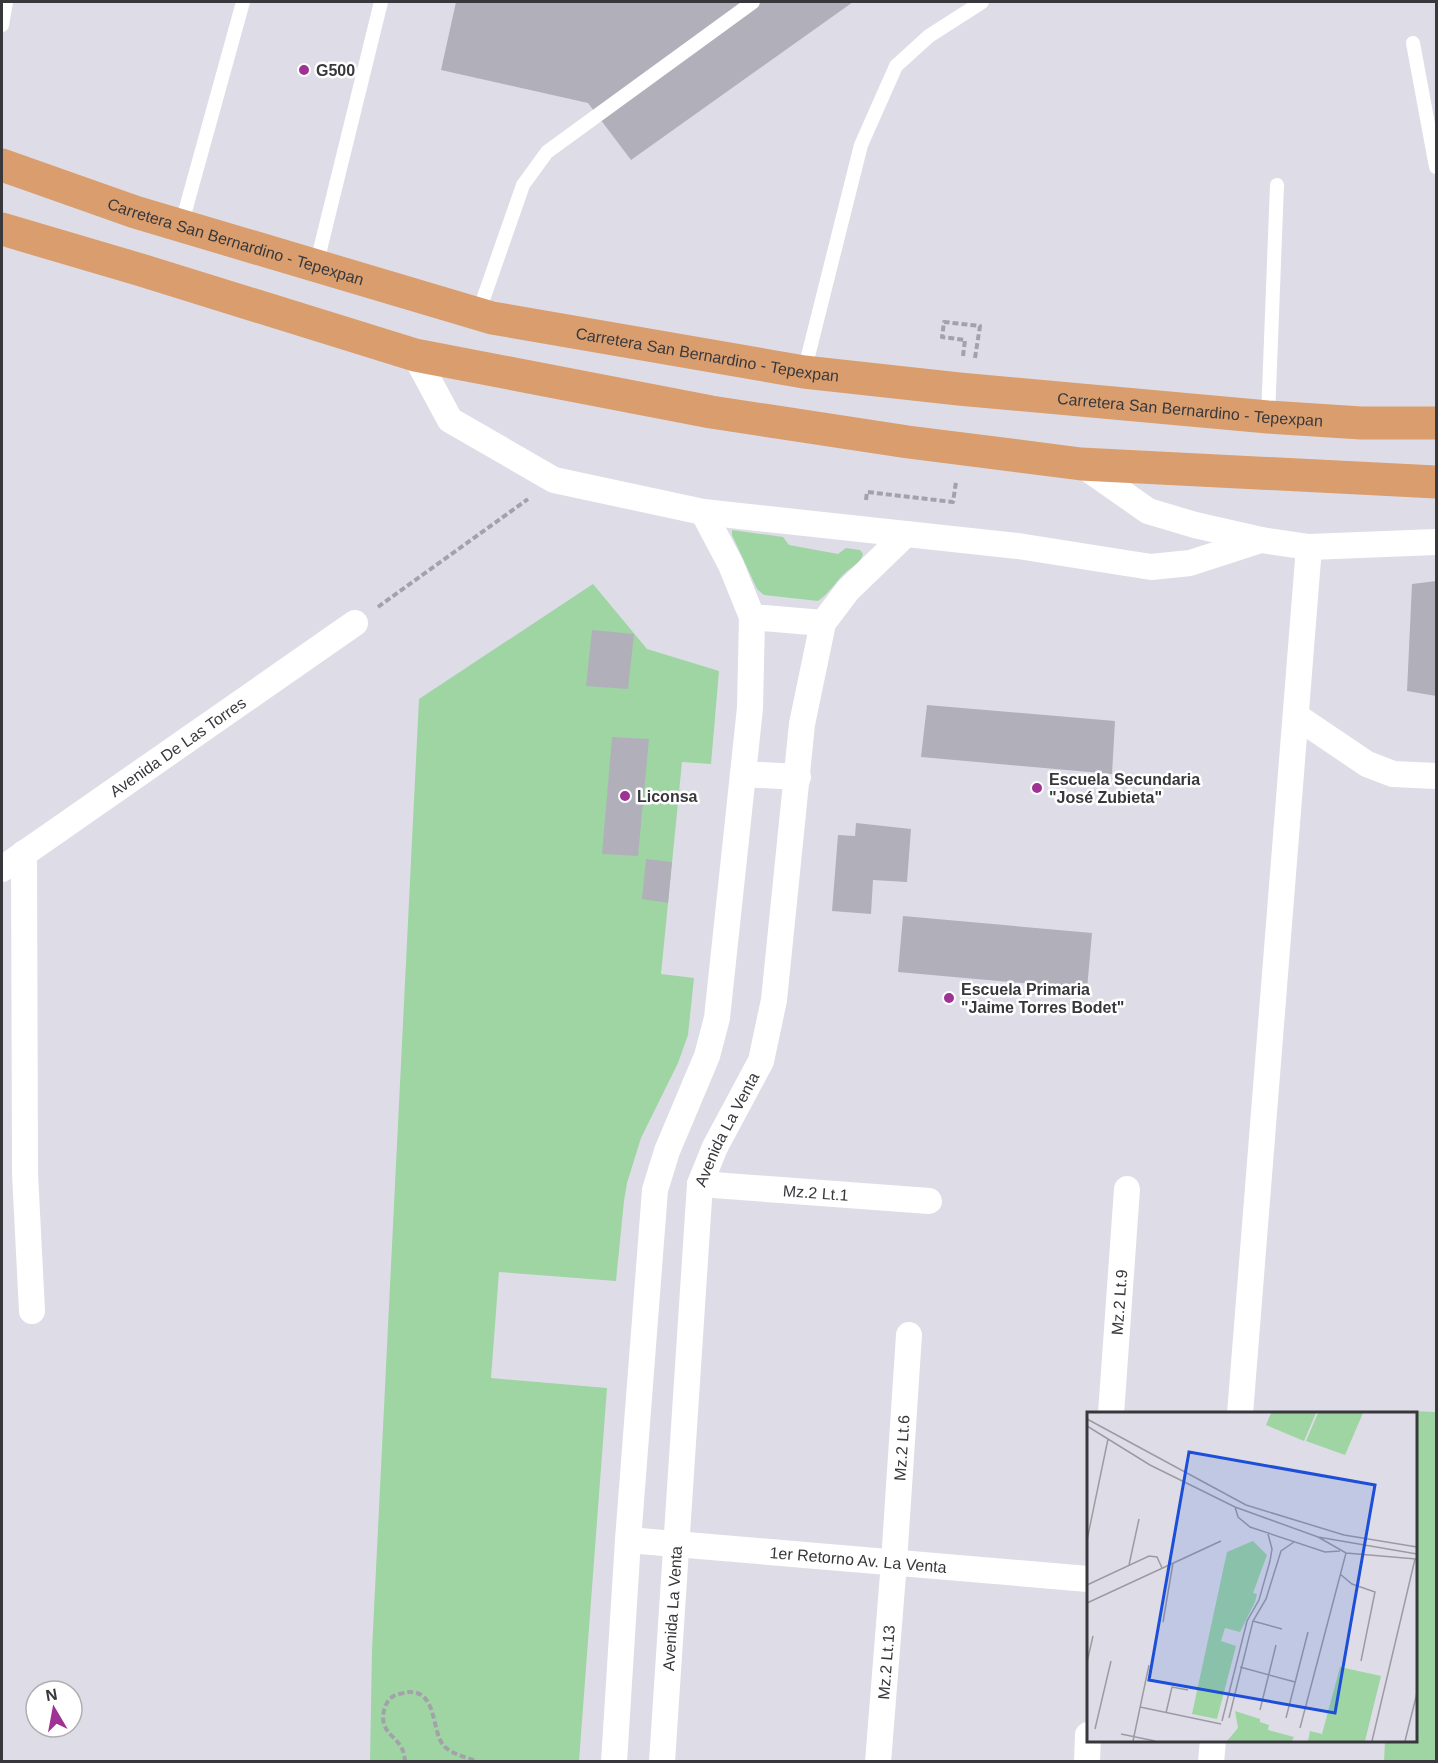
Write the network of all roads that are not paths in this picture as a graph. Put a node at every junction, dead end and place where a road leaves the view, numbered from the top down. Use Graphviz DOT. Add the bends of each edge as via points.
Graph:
graph roads {
  1 [pos="6,2"];
  2 [pos="243,2"];
  3 [pos="381,2"];
  4 [pos="753,2"];
  5 [pos="981,2"];
  6 [pos="2,25"];
  7 [pos="1413,43"];
  8 [pos="2,165"];
  9 [pos="1437,167"];
  10 [pos="1277,185"];
  11 [pos="181,226"];
  12 [pos="2,229"];
  13 [pos="316,266"];
  14 [pos="477,314"];
  15 [pos="416,354"];
  16 [pos="804,372"];
  17 [pos="1268,417"];
  18 [pos="1437,423"];
  19 [pos="1081,464"];
  20 [pos="1437,482"];
  21 [pos="703,512"];
  22 [pos="906,534"];
  23 [pos="1261,540"];
  24 [pos="1437,542"];
  25 [pos="1310,547"];
  26 [pos="752,617"];
  27 [pos="355,623"];
  28 [pos="824,623"];
  29 [pos="1296,716"];
  30 [pos="743,774"];
  31 [pos="1437,776"];
  32 [pos="798,777"];
  33 [pos="24,853"];
  34 [pos="2,869"];
  35 [pos="700,1184"];
  36 [pos="1127,1189"];
  37 [pos="929,1201"];
  38 [pos="32,1311"];
  39 [pos="909,1335"];
  40 [pos="1111,1412"];
  41 [pos="1240,1412"];
  42 [pos="628,1540"];
  43 [pos="677,1544"];
  44 [pos="894,1562"];
  45 [pos="1087,1579"];
  46 [pos="1089,1742"];
  47 [pos="1213,1742"];
  48 [pos="614,1761"];
  49 [pos="662,1761"];
  50 [pos="878,1761"];
  51 [pos="1087,1761"];
  52 [pos="1211,1761"];
  1 -- 6 [label="lane"];
  2 -- 11 [label="lane"];
  3 -- 13 [label="lane"];
  4 -- 14 [label="lane" via="547,152 523,185"];
  5 -- 16 [label="lane" via="929,36 896,66 861,145"];
  7 -- 9 [label="lane"];
  8 -- 11 [label="highway, Carretera San Bernardino - Tepexpan"];
  10 -- 17 [label="lane"];
  11 -- 13 [label="highway, Carretera San Bernardino - Tepexpan"];
  12 -- 15 [label="highway"];
  13 -- 14 [label="highway, Carretera San Bernardino - Tepexpan"];
  14 -- 16 [label="highway, Carretera San Bernardino - Tepexpan"];
  15 -- 19 [label="highway" via="711,412"];
  15 -- 21 [label="street" via="450,420 554,480"];
  16 -- 17 [label="highway, Carretera San Bernardino - Tepexpan"];
  17 -- 18 [label="highway, Carretera San Bernardino - Tepexpan"];
  19 -- 20 [label="highway"];
  19 -- 23 [label="street" via="1148,511"];
  21 -- 22 [label="street"];
  21 -- 26 [label="street"];
  22 -- 23 [label="street" via="1018,546 1151,567 1190,563"];
  22 -- 28 [label="street, Avenida La Venta" via="848,590"];
  23 -- 25 [label="street"];
  24 -- 25 [label="street"];
  25 -- 29 [label="street"];
  26 -- 28 [label="street"];
  26 -- 30 [label="street" via="750,708"];
  27 -- 33 [label="street, Avenida De Las Torres"];
  28 -- 32 [label="street, Avenida La Venta" via="802,724"];
  29 -- 31 [label="street" via="1367,764 1393,774"];
  29 -- 41 [label="street"];
  30 -- 32 [label="street"];
  30 -- 42 [label="street" via="717,1018 707,1056 655,1190"];
  32 -- 35 [label="street, Avenida La Venta" via="774,1000 760,1061"];
  33 -- 34 [label="street, Avenida De Las Torres"];
  33 -- 38 [label="street" via="25,1173"];
  35 -- 37 [label="street, Mz.2 Lt.1"];
  35 -- 43 [label="street, Avenida La Venta"];
  36 -- 40 [label="street, Mz.2 Lt.9"];
  39 -- 44 [label="street, Mz.2 Lt.6"];
  42 -- 43 [label="street, 1er Retorno Av. La Venta"];
  42 -- 48 [label="street"];
  43 -- 44 [label="street, 1er Retorno Av. La Venta"];
  43 -- 49 [label="street, Avenida La Venta"];
  44 -- 45 [label="street, 1er Retorno Av. La Venta"];
  44 -- 50 [label="street, Mz.2 Lt.13"];
  46 -- 51 [label="street"];
  47 -- 52 [label="street"];
}
